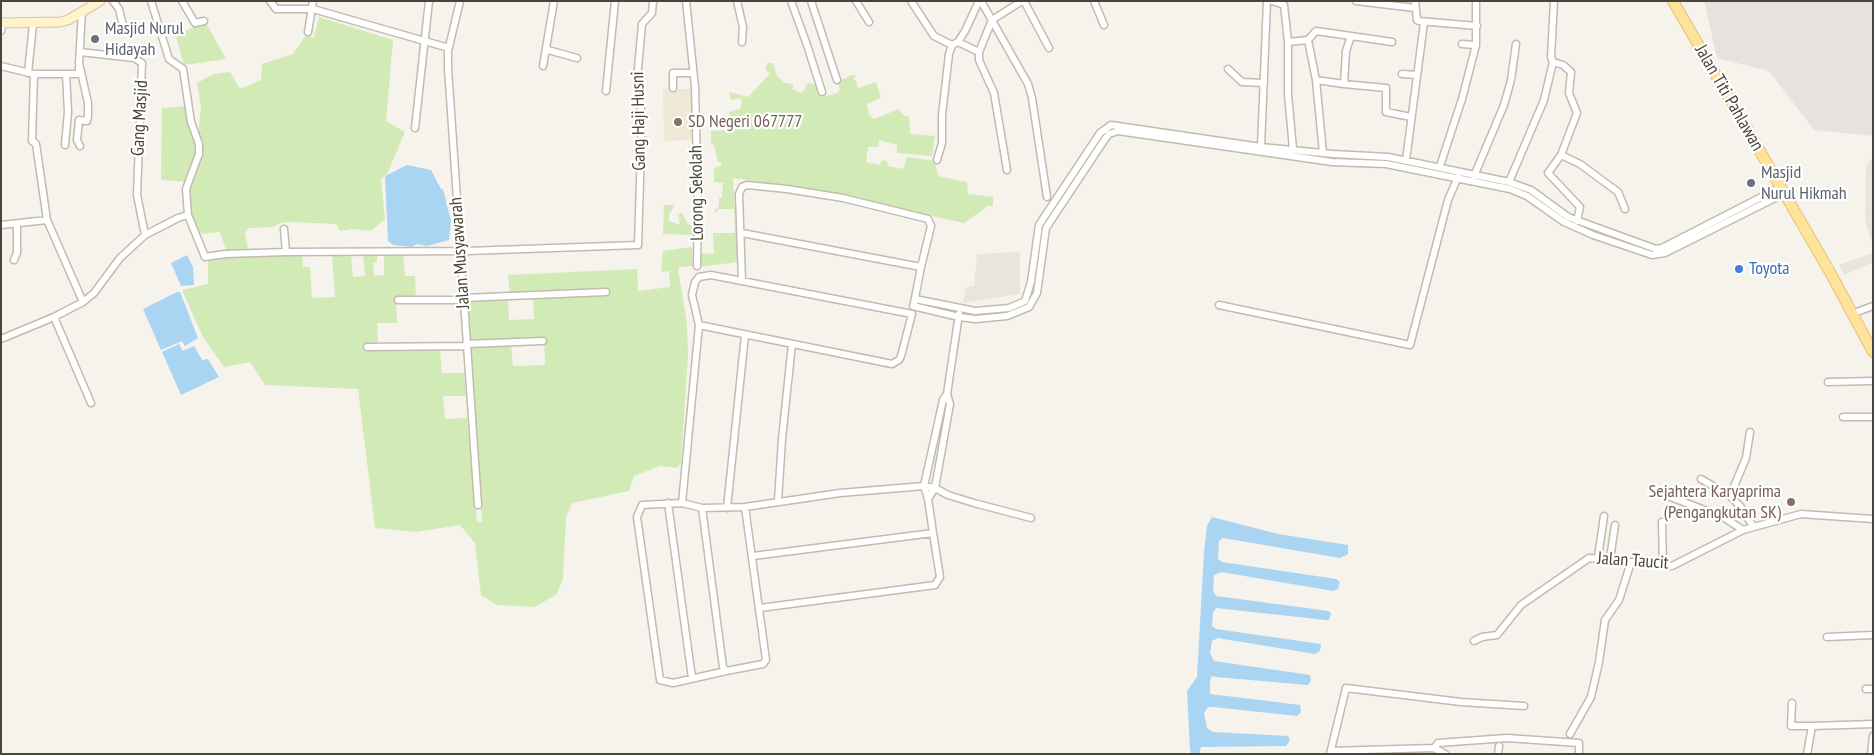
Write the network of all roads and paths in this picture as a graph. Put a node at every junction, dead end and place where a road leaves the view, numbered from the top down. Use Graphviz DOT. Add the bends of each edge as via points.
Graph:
graph roads {
  1 [pos="100,1"];
  2 [pos="113,1"];
  3 [pos="151,1"];
  4 [pos="182,1"];
  5 [pos="270,1"];
  6 [pos="313,1"];
  7 [pos="429,1"];
  8 [pos="460,1"];
  9 [pos="554,1"];
  10 [pos="615,1"];
  11 [pos="653,1"];
  12 [pos="686,1"];
  13 [pos="737,1"];
  14 [pos="791,1"];
  15 [pos="810,1"];
  16 [pos="856,1"];
  17 [pos="911,1"];
  18 [pos="980,1"];
  19 [pos="1094,1"];
  20 [pos="1267,1"];
  21 [pos="1272,1"];
  22 [pos="1356,1"];
  23 [pos="1476,1"];
  24 [pos="1554,1"];
  25 [pos="1673,1"];
  26 [pos="1020,2"];
  27 [pos="1415,4"];
  28 [pos="313,9"];
  29 [pos="82,12"];
  30 [pos="992,20"];
  31 [pos="204,21"];
  32 [pos="869,22"];
  33 [pos="1424,23"];
  34 [pos="33,24"];
  35 [pos="1104,25"];
  36 [pos="2,26"];
  37 [pos="123,26"];
  38 [pos="1477,26"];
  39 [pos="308,32"];
  40 [pos="1351,36"];
  41 [pos="1308,40"];
  42 [pos="423,41"];
  43 [pos="742,42"];
  44 [pos="1288,42"];
  45 [pos="1392,42"];
  46 [pos="955,43"];
  47 [pos="1462,44"];
  48 [pos="1516,44"];
  49 [pos="1476,45"];
  50 [pos="448,48"];
  51 [pos="1049,48"];
  52 [pos="548,50"];
  53 [pos="80,52"];
  54 [pos="979,52"];
  55 [pos="577,58"];
  56 [pos="1553,62"];
  57 [pos="79,64"];
  58 [pos="1,66"];
  59 [pos="543,66"];
  60 [pos="1228,68"];
  61 [pos="31,73"];
  62 [pos="693,73"];
  63 [pos="66,74"];
  64 [pos="1402,74"];
  65 [pos="1417,75"];
  66 [pos="837,80"];
  67 [pos="1316,80"];
  68 [pos="1264,83"];
  69 [pos="1344,84"];
  70 [pos="673,88"];
  71 [pos="606,91"];
  72 [pos="822,92"];
  73 [pos="1411,117"];
  74 [pos="415,128"];
  75 [pos="1184,139"];
  76 [pos="65,145"];
  77 [pos="1226,145"];
  78 [pos="80,146"];
  79 [pos="1260,147"];
  80 [pos="1293,149"];
  81 [pos="1323,153"];
  82 [pos="1333,154"];
  83 [pos="1561,155"];
  84 [pos="937,160"];
  85 [pos="1406,160"];
  86 [pos="1332,162"];
  87 [pos="1440,166"];
  88 [pos="1007,170"];
  89 [pos="1458,175"];
  90 [pos="1474,176"];
  91 [pos="1509,182"];
  92 [pos="1783,190"];
  93 [pos="1047,197"];
  94 [pos="1625,209"];
  95 [pos="188,214"];
  96 [pos="1566,219"];
  97 [pos="47,220"];
  98 [pos="1577,221"];
  99 [pos="17,224"];
  100 [pos="1,225"];
  101 [pos="1039,225"];
  102 [pos="1046,228"];
  103 [pos="284,229"];
  104 [pos="742,233"];
  105 [pos="145,235"];
  106 [pos="460,250"];
  107 [pos="286,252"];
  108 [pos="1659,252"];
  109 [pos="14,260"];
  110 [pos="696,266"];
  111 [pos="920,267"];
  112 [pos="742,280"];
  113 [pos="606,292"];
  114 [pos="463,299"];
  115 [pos="398,300"];
  116 [pos="83,302"];
  117 [pos="914,303"];
  118 [pos="1219,305"];
  119 [pos="1873,306"];
  120 [pos="1020,308"];
  121 [pos="959,313"];
  122 [pos="912,314"];
  123 [pos="1854,314"];
  124 [pos="54,317"];
  125 [pos="699,326"];
  126 [pos="745,335"];
  127 [pos="1,339"];
  128 [pos="543,341"];
  129 [pos="792,344"];
  130 [pos="466,345"];
  131 [pos="367,347"];
  132 [pos="1873,352"];
  133 [pos="1873,381"];
  134 [pos="1828,382"];
  135 [pos="947,394"];
  136 [pos="91,403"];
  137 [pos="1843,417"];
  138 [pos="1873,417"];
  139 [pos="1750,432"];
  140 [pos="928,469"];
  141 [pos="938,471"];
  142 [pos="1702,479"];
  143 [pos="924,486"];
  144 [pos="935,488"];
  145 [pos="1655,491"];
  146 [pos="1730,496"];
  147 [pos="928,499"];
  148 [pos="778,501"];
  149 [pos="682,503"];
  150 [pos="668,504"];
  151 [pos="478,505"];
  152 [pos="745,507"];
  153 [pos="702,508"];
  154 [pos="727,508"];
  155 [pos="1604,516"];
  156 [pos="1031,518"];
  157 [pos="1873,519"];
  158 [pos="1662,522"];
  159 [pos="1615,525"];
  160 [pos="1752,526"];
  161 [pos="1743,530"];
  162 [pos="933,533"];
  163 [pos="753,556"];
  164 [pos="1598,557"];
  165 [pos="1610,559"];
  166 [pos="1631,562"];
  167 [pos="1663,565"];
  168 [pos="760,608"];
  169 [pos="1873,635"];
  170 [pos="1826,637"];
  171 [pos="1474,641"];
  172 [pos="726,671"];
  173 [pos="692,678"];
  174 [pos="1792,704"];
  175 [pos="1524,706"];
  176 [pos="1873,724"];
  177 [pos="1812,726"];
  178 [pos="1570,734"];
  179 [pos="1873,736"];
  180 [pos="1434,748"];
  181 [pos="1397,751"];
  182 [pos="1364,752"];
  183 [pos="1331,753"];
  184 [pos="1445,754"];
  185 [pos="1579,754"];
  186 [pos="1807,754"];
  187 [pos="1871,754"];
  1 -- 29 [label="street"];
  2 -- 37 [label="street" via="119,9"];
  3 -- 95 [label="street" via="169,59 183,69 191,122 200,144 186,189"];
  4 -- 31 [label="street" via="195,23"];
  5 -- 28 [label="street" via="276,9"];
  6 -- 28 [label="street"];
  7 -- 42 [label="street"];
  8 -- 50 [label="street, Jalan Musyawarah"];
  9 -- 52 [label="street"];
  10 -- 71 [label="street"];
  11 -- 106 [label="street, Gang Haji Husni" via="652,13 642,24 637,79 642,117 638,245"];
  12 -- 62 [label="street, Lorong Sekolah"];
  13 -- 43 [label="street" via="743,27"];
  14 -- 72 [label="street"];
  15 -- 66 [label="street"];
  16 -- 32 [label="street"];
  17 -- 46 [label="street" via="934,36"];
  18 -- 30 [label="street"];
  18 -- 46 [label="street"];
  19 -- 35 [label="street"];
  20 -- 68 [label="street"];
  21 -- 44 [label="street" via="1284,5"];
  22 -- 27 [label="street"];
  23 -- 38 [label="street"];
  24 -- 56 [label="street" via="1550,45"];
  25 -- 92 [label="main road, Jalan Titi Pahlawan"];
  26 -- 30 [label="street"];
  26 -- 51 [label="street"];
  27 -- 33 [label="street" via="1417,20"];
  28 -- 39 [label="street"];
  28 -- 42 [label="street"];
  29 -- 34 [label="street" via="60,22"];
  29 -- 53 [label="street"];
  30 -- 54 [label="street"];
  30 -- 93 [label="street" via="1028,84"];
  33 -- 38 [label="street"];
  33 -- 65 [label="street"];
  34 -- 36 [label="street"];
  34 -- 61 [label="street"];
  38 -- 49 [label="street"];
  40 -- 41 [label="street" via="1316,31"];
  40 -- 45 [label="street"];
  40 -- 69 [label="street" via="1346,51"];
  41 -- 44 [label="street"];
  41 -- 67 [label="street"];
  42 -- 50 [label="street"];
  42 -- 74 [label="street"];
  44 -- 80 [label="street"];
  46 -- 54 [label="street"];
  46 -- 84 [label="street" via="949,54 942,143"];
  47 -- 49 [label="street"];
  48 -- 90 [label="street" via="1504,105"];
  49 -- 87 [label="street"];
  50 -- 106 [label="street, Jalan Musyawarah"];
  52 -- 55 [label="street"];
  52 -- 59 [label="street"];
  53 -- 57 [label="street"];
  53 -- 105 [label="street, Gang Masjid" via="134,58 142,63 136,196"];
  54 -- 88 [label="street" via="978,60 994,93"];
  56 -- 83 [label="street" via="1571,72 1569,94 1577,109"];
  56 -- 91 [label="street" via="1544,100"];
  57 -- 63 [label="street" via="79,74"];
  57 -- 78 [label="street" via="88,102 88,119 79,120 77,130"];
  58 -- 61 [label="street"];
  60 -- 68 [label="street" via="1242,82"];
  61 -- 63 [label="street"];
  61 -- 97 [label="street" via="32,141 36,144"];
  62 -- 70 [label="street" via="673,73"];
  62 -- 110 [label="street, Lorong Sekolah" via="698,207"];
  63 -- 76 [label="street" via="68,112"];
  64 -- 65 [label="street"];
  65 -- 73 [label="street"];
  67 -- 69 [label="street"];
  67 -- 81 [label="street"];
  68 -- 79 [label="street"];
  69 -- 73 [label="street" via="1386,88 1386,112"];
  73 -- 85 [label="street"];
  75 -- 77 [label="street"];
  75 -- 101 [label="street" via="1144,129 1106,127"];
  75 -- 102 [label="street" via="1118,131 1109,134"];
  77 -- 79 [label="street"];
  77 -- 86 [label="street"];
  79 -- 80 [label="street"];
  80 -- 81 [label="street"];
  81 -- 82 [label="street"];
  82 -- 85 [label="street"];
  82 -- 86 [label="street"];
  83 -- 94 [label="street" via="1580,164 1618,192"];
  83 -- 98 [label="street" via="1548,174 1580,208"];
  85 -- 87 [label="street"];
  86 -- 89 [label="street" via="1386,164"];
  87 -- 89 [label="street"];
  89 -- 90 [label="street"];
  89 -- 96 [label="street" via="1519,192"];
  89 -- 118 [label="street" via="1448,200 1410,345"];
  90 -- 91 [label="street"];
  91 -- 96 [label="street" via="1531,190"];
  92 -- 108 [label="street"];
  92 -- 123 [label="main road, Jalan Titi Pahlawan"];
  95 -- 105 [label="street"];
  95 -- 107 [label="street" via="205,257"];
  96 -- 98 [label="street"];
  96 -- 108 [label="street" via="1644,253"];
  97 -- 99 [label="street"];
  97 -- 116 [label="street"];
  98 -- 108 [label="street"];
  99 -- 100 [label="street"];
  99 -- 109 [label="street"];
  101 -- 102 [label="street"];
  101 -- 120 [label="street" via="1029,293"];
  102 -- 120 [label="street" via="1037,293 1029,307"];
  103 -- 107 [label="street"];
  104 -- 111 [label="street"];
  104 -- 111 [label="street" via="739,194 742,186 843,198 928,219 931,226"];
  104 -- 112 [label="street"];
  105 -- 116 [label="street" via="120,258 94,293"];
  106 -- 107 [label="street"];
  106 -- 114 [label="street, Jalan Musyawarah"];
  111 -- 117 [label="street"];
  112 -- 122 [label="street"];
  112 -- 125 [label="street" via="711,275 699,277 693,288 692,300"];
  113 -- 114 [label="street"];
  114 -- 115 [label="street"];
  114 -- 130 [label="street, Jalan Musyawarah"];
  116 -- 124 [label="street"];
  117 -- 121 [label="street"];
  117 -- 122 [label="street"];
  119 -- 123 [label="street"];
  120 -- 121 [label="street"];
  121 -- 135 [label="street"];
  122 -- 129 [label="street" via="901,356 895,364"];
  123 -- 132 [label="main road, Jalan Titi Pahlawan"];
  124 -- 127 [label="street"];
  124 -- 136 [label="street"];
  125 -- 126 [label="street"];
  125 -- 149 [label="street"];
  126 -- 129 [label="street"];
  126 -- 154 [label="street"];
  128 -- 130 [label="street"];
  129 -- 148 [label="street"];
  130 -- 131 [label="street"];
  130 -- 151 [label="street, Jalan Musyawarah"];
  133 -- 134 [label="street"];
  135 -- 140 [label="street" via="942,400"];
  135 -- 141 [label="street" via="950,404"];
  137 -- 138 [label="street"];
  139 -- 146 [label="street" via="1744,464"];
  140 -- 141 [label="street"];
  140 -- 143 [label="street"];
  141 -- 144 [label="street"];
  142 -- 146 [label="street"];
  143 -- 144 [label="street"];
  143 -- 147 [label="street"];
  143 -- 148 [label="street"];
  144 -- 147 [label="street"];
  144 -- 156 [label="street" via="957,498"];
  145 -- 161 [label="street" via="1724,517"];
  146 -- 160 [label="street"];
  147 -- 162 [label="street"];
  148 -- 152 [label="street"];
  149 -- 150 [label="street"];
  149 -- 153 [label="street"];
  150 -- 173 [label="street"];
  150 -- 173 [label="street" via="642,506 638,517 660,680 673,682"];
  152 -- 154 [label="street"];
  152 -- 163 [label="street"];
  153 -- 154 [label="street"];
  153 -- 172 [label="street"];
  155 -- 164 [label="street"];
  157 -- 160 [label="street, Jalan Taucit" via="1802,514"];
  158 -- 167 [label="street"];
  159 -- 165 [label="street"];
  160 -- 161 [label="street, Jalan Taucit"];
  161 -- 167 [label="street, Jalan Taucit" via="1678,564"];
  162 -- 163 [label="street"];
  162 -- 168 [label="street" via="940,577 935,585"];
  163 -- 168 [label="street"];
  164 -- 165 [label="street, Jalan Taucit"];
  164 -- 171 [label="street, Jalan Taucit" via="1588,558 1521,605 1497,635"];
  165 -- 166 [label="street, Jalan Taucit"];
  166 -- 167 [label="street, Jalan Taucit"];
  166 -- 178 [label="street" via="1619,600 1605,620 1591,697"];
  168 -- 172 [label="street" via="766,662"];
  169 -- 170 [label="street"];
  172 -- 173 [label="street"];
  174 -- 177 [label="street" via="1791,726"];
  175 -- 183 [label="street" via="1346,688"];
  176 -- 177 [label="street"];
  177 -- 186 [label="street"];
  179 -- 187 [label="street"];
  180 -- 181 [label="street"];
  180 -- 184 [label="street"];
  180 -- 185 [label="street" via="1438,743 1507,738 1580,743"];
  181 -- 182 [label="street"];
  182 -- 183 [label="street"];
}
